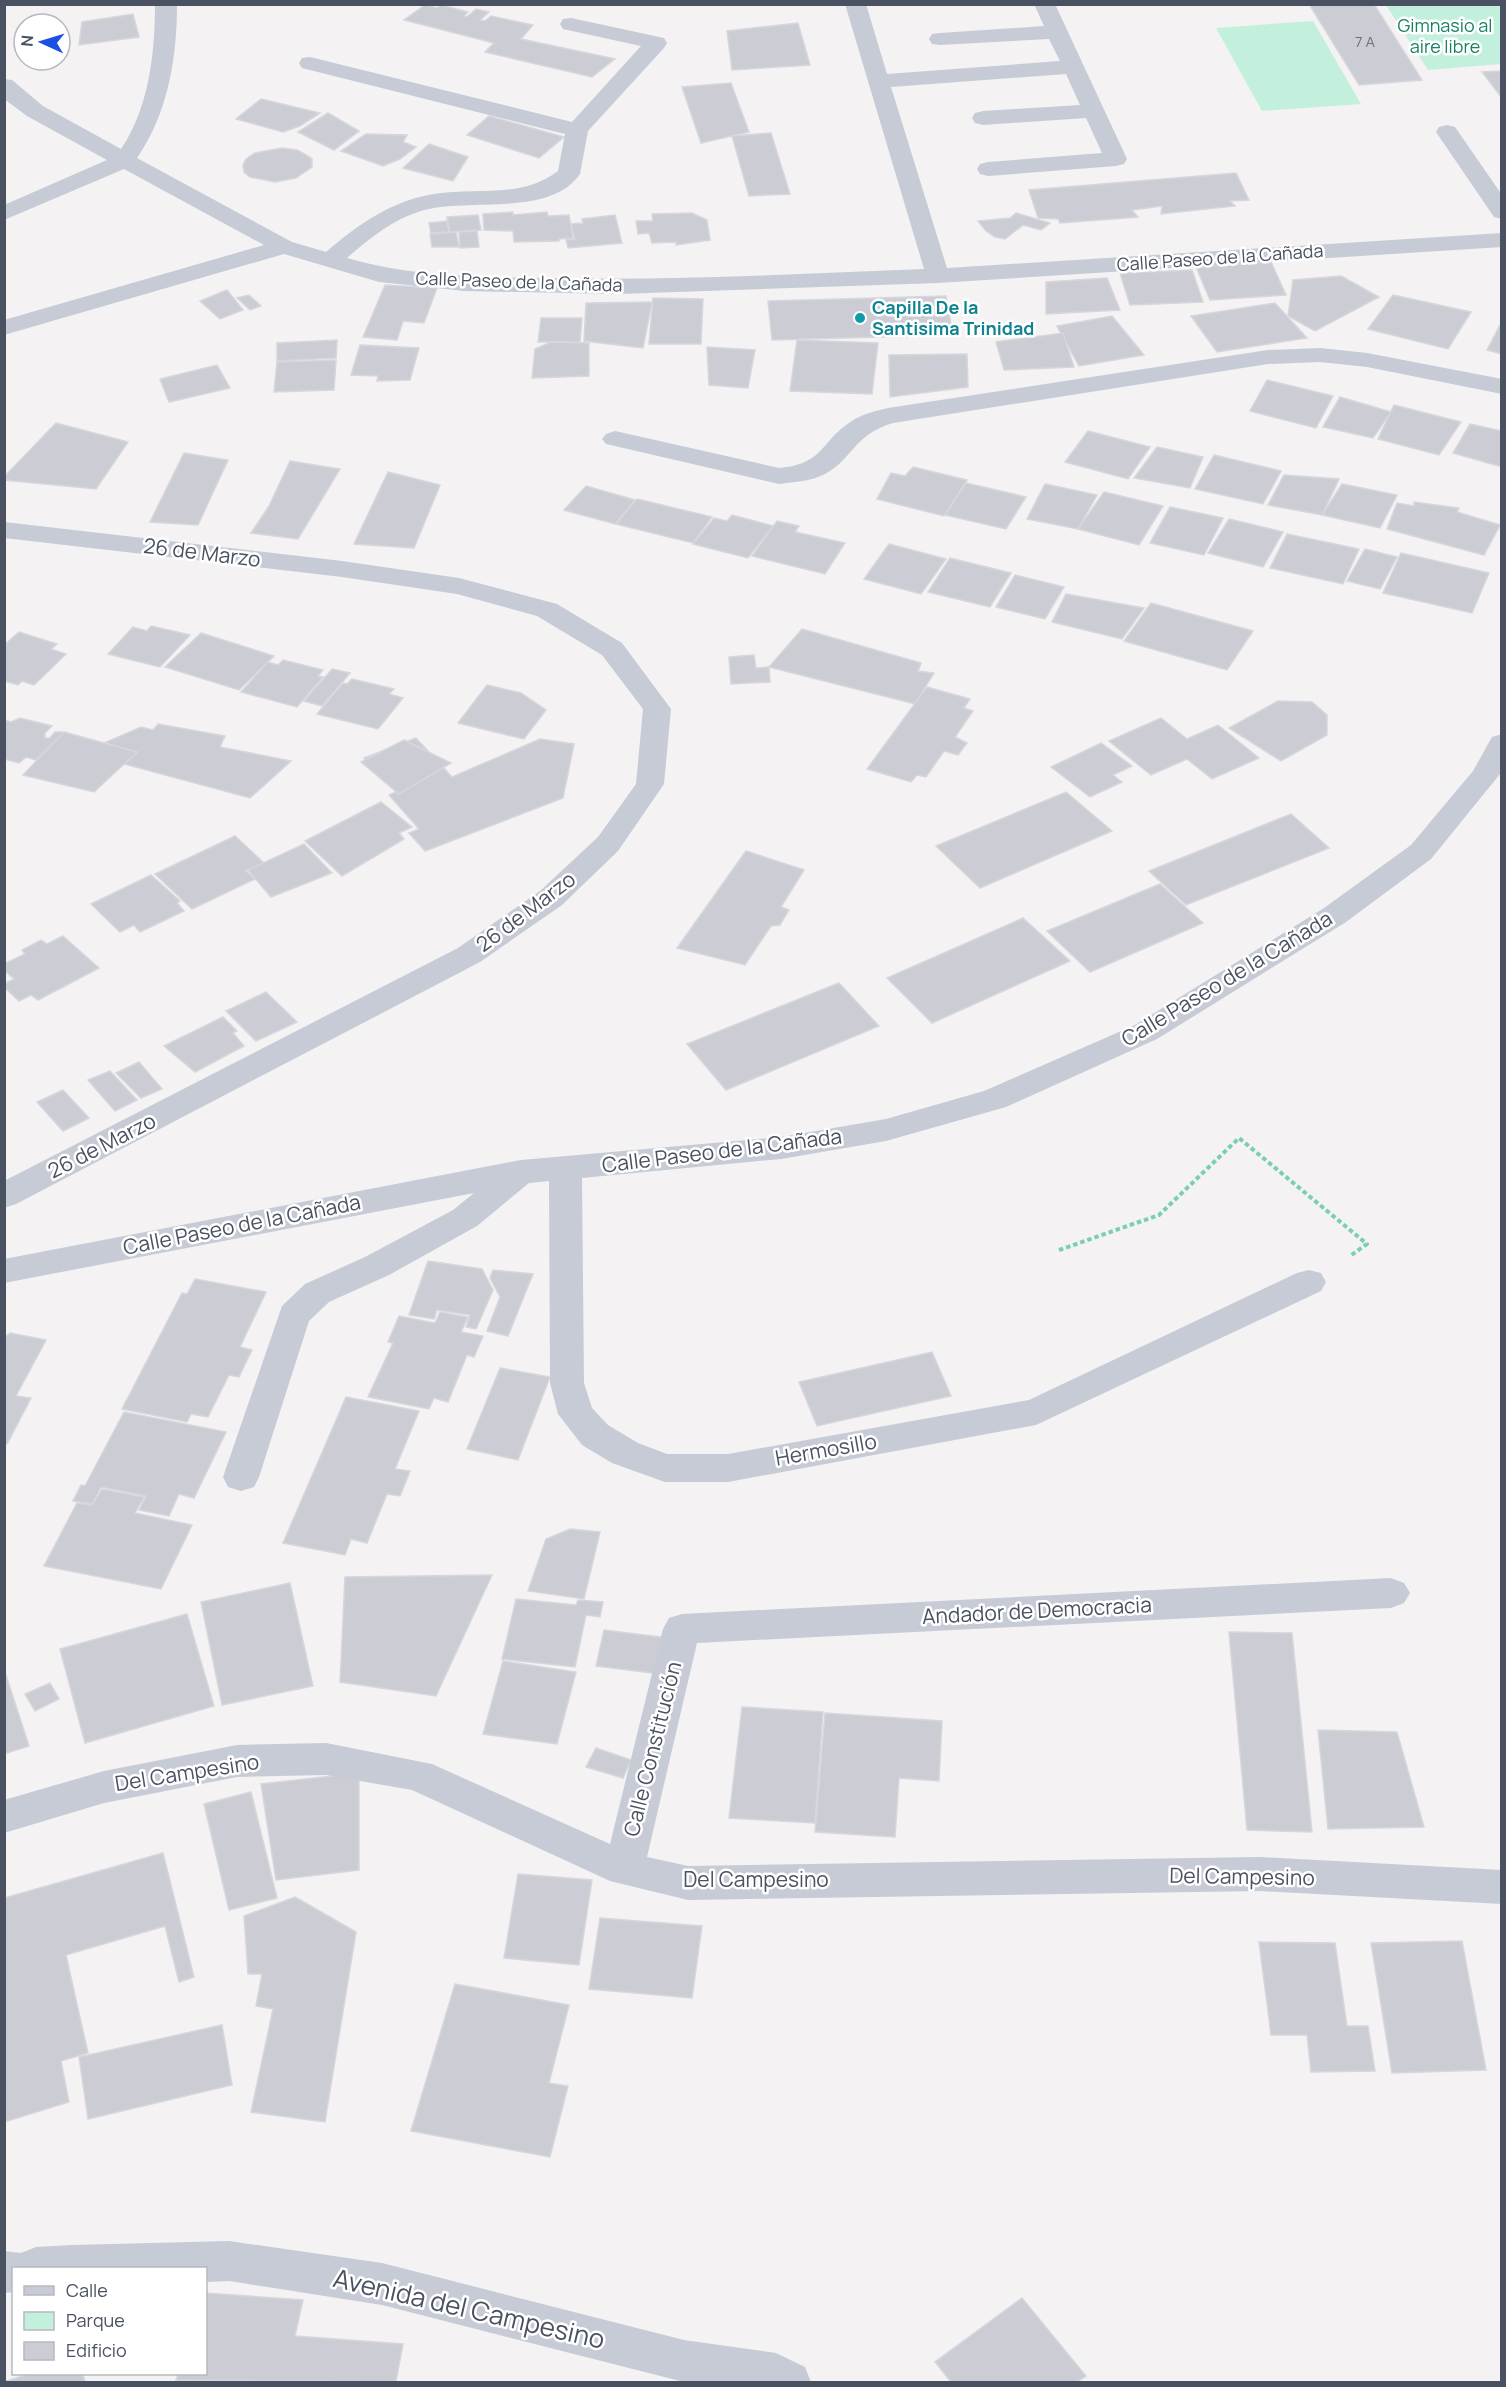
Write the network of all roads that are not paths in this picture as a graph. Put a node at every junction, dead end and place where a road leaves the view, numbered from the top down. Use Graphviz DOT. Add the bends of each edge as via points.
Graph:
graph roads {
  1 [pos="166,4"];
  2 [pos="855,4"];
  3 [pos="1044,4"];
  4 [pos="571,24"];
  5 [pos="1057,32"];
  6 [pos="940,39"];
  7 [pos="310,63"];
  8 [pos="1073,67"];
  9 [pos="878,81"];
  10 [pos="4,85"];
  11 [pos="1094,111"];
  12 [pos="983,118"];
  13 [pos="577,130"];
  14 [pos="1447,132"];
  15 [pos="125,160"];
  16 [pos="988,169"];
  17 [pos="1502,212"];
  18 [pos="4,213"];
  19 [pos="1502,240"];
  20 [pos="284,247"];
  21 [pos="329,262"];
  22 [pos="938,276"];
  23 [pos="4,328"];
  24 [pos="1502,387"];
  25 [pos="615,439"];
  26 [pos="4,530"];
  27 [pos="1502,743"];
  28 [pos="565,1168"];
  29 [pos="521,1172"];
  30 [pos="4,1196"];
  31 [pos="4,1271"];
  32 [pos="1309,1282"];
  33 [pos="241,1477"];
  34 [pos="1391,1593"];
  35 [pos="682,1629"];
  36 [pos="4,1817"];
  37 [pos="624,1869"];
  38 [pos="1502,1887"];
  39 [pos="48,2267"];
  40 [pos="789,2382"];
  1 -- 15 [label="street" via="166,51 150,115"];
  2 -- 9 [label="street"];
  3 -- 5 [label="street"];
  4 -- 13 [label="street" via="656,44"];
  5 -- 6 [label="street"];
  5 -- 8 [label="street"];
  7 -- 13 [label="street"];
  8 -- 9 [label="street"];
  8 -- 11 [label="street"];
  9 -- 22 [label="street"];
  10 -- 15 [label="street, Calle Paseo de la Cañada" via="35,111"];
  11 -- 12 [label="street"];
  11 -- 16 [label="street" via="1116,159"];
  13 -- 21 [label="street" via="569,174 546,189 434,201 406,208 375,222"];
  14 -- 17 [label="street"];
  15 -- 18 [label="street"];
  15 -- 20 [label="street, Calle Paseo de la Cañada"];
  19 -- 22 [label="street, Calle Paseo de la Cañada"];
  20 -- 21 [label="street, Calle Paseo de la Cañada"];
  20 -- 23 [label="street"];
  21 -- 22 [label="street, Calle Paseo de la Cañada" via="379,275 465,284 619,287"];
  24 -- 25 [label="street" via="1367,360 1320,354 1268,357 888,416 858,427 819,469 803,475 779,476"];
  26 -- 30 [label="street, 26 de Marzo" via="354,570 459,586 547,610 612,649 657,709 650,784 608,844 551,898 469,955"];
  27 -- 28 [label="street, Calle Paseo de la Cañada" via="1485,774 1420,852 1335,915 1146,1032 995,1099 886,1130 781,1148"];
  28 -- 29 [label="street, Calle Paseo de la Cañada"];
  28 -- 32 [label="street, Hermosillo" via="567,1383 576,1414 595,1435 625,1453 665,1468 728,1468 1036,1412"];
  29 -- 31 [label="street, Calle Paseo de la Cañada"];
  29 -- 33 [label="street" via="465,1218 377,1266 316,1293 294,1315"];
  34 -- 35 [label="street, Andador de Democracia"];
  35 -- 37 [label="street, Calle Constitución"];
  36 -- 37 [label="street, Del Campesino" via="104,1787 237,1761 326,1759 418,1775"];
  37 -- 38 [label="street, Del Campesino" via="688,1883 1260,1874"];
  39 -- 40 [label="street, Avenida del Campesino" via="230,2261 371,2282 684,2361 776,2375"];
}
